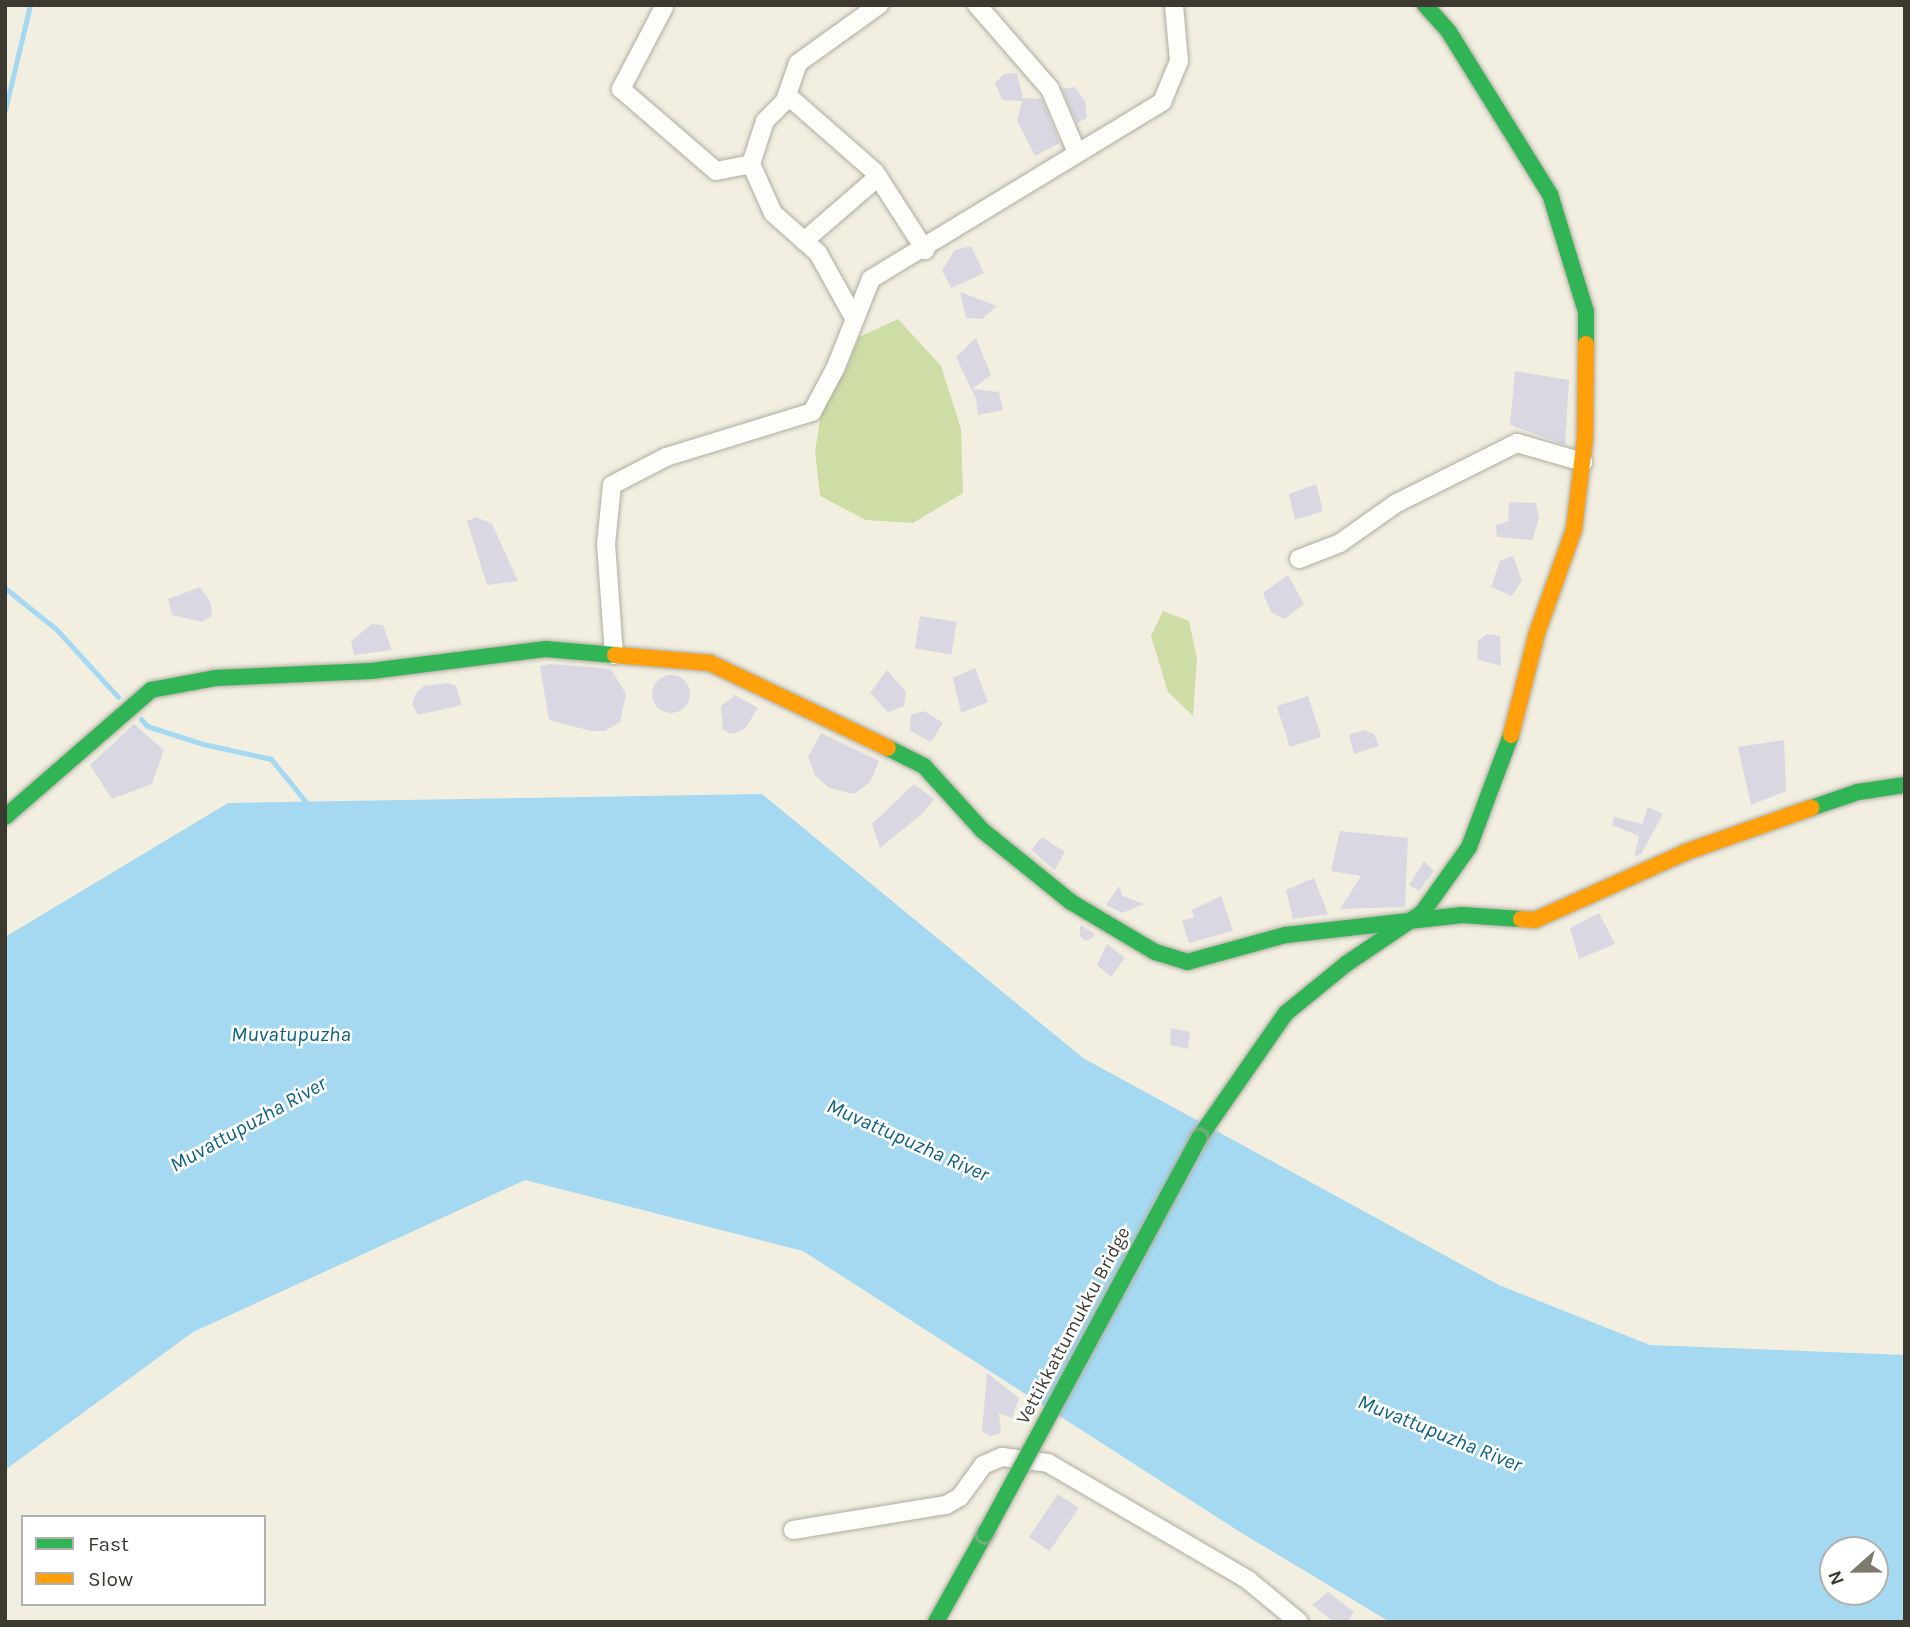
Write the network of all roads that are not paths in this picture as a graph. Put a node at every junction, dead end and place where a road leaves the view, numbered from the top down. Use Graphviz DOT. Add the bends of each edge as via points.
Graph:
graph roads {
  1 [pos="879,5"];
  2 [pos="977,5"];
  3 [pos="1174,5"];
  4 [pos="1425,5"];
  5 [pos="664,7"];
  6 [pos="787,95"];
  7 [pos="1077,153"];
  8 [pos="751,164"];
  9 [pos="878,177"];
  10 [pos="804,241"];
  11 [pos="925,250"];
  12 [pos="853,316"];
  13 [pos="1583,462"];
  14 [pos="1299,559"];
  15 [pos="614,655"];
  16 [pos="1905,785"];
  17 [pos="5,817"];
  18 [pos="1410,921"];
  19 [pos="793,1530"];
  20 [pos="936,1622"];
  21 [pos="1299,1622"];
  1 -- 6 [label="street" via="799,63"];
  2 -- 7 [label="street" via="1050,89"];
  3 -- 7 [label="street" via="1179,61 1162,102"];
  4 -- 13 [label="street, Vettikkattumukku Bridge" via="1449,32 1550,194 1586,312"];
  5 -- 8 [label="street" via="621,89 716,171"];
  6 -- 8 [label="street" via="765,121"];
  6 -- 9 [label="street"];
  7 -- 11 [label="street"];
  8 -- 10 [label="street" via="773,213"];
  9 -- 10 [label="street"];
  9 -- 11 [label="street"];
  10 -- 12 [label="street" via="818,253"];
  11 -- 12 [label="street" via="871,279"];
  12 -- 15 [label="street" via="835,369 812,412 666,457 612,485 606,544"];
  13 -- 14 [label="street" via="1517,443 1395,504 1340,543"];
  13 -- 18 [label="street, Vettikkattumukku Bridge" via="1574,529 1537,633 1507,749 1469,847 1422,913"];
  15 -- 17 [label="street" via="545,649 371,671 215,678 151,690"];
  15 -- 18 [label="street" via="710,663 925,766 982,830 1071,902 1155,952 1187,962 1286,934"];
  16 -- 18 [label="street" via="1858,792 1686,852 1535,920 1462,915"];
  18 -- 20 [label="street, Vettikkattumukku Bridge, bridge" via="1346,964 1286,1013 1199,1138"];
  19 -- 21 [label="street" via="946,1505 960,1497 983,1465 1002,1457 1048,1463 1248,1580"];
}
